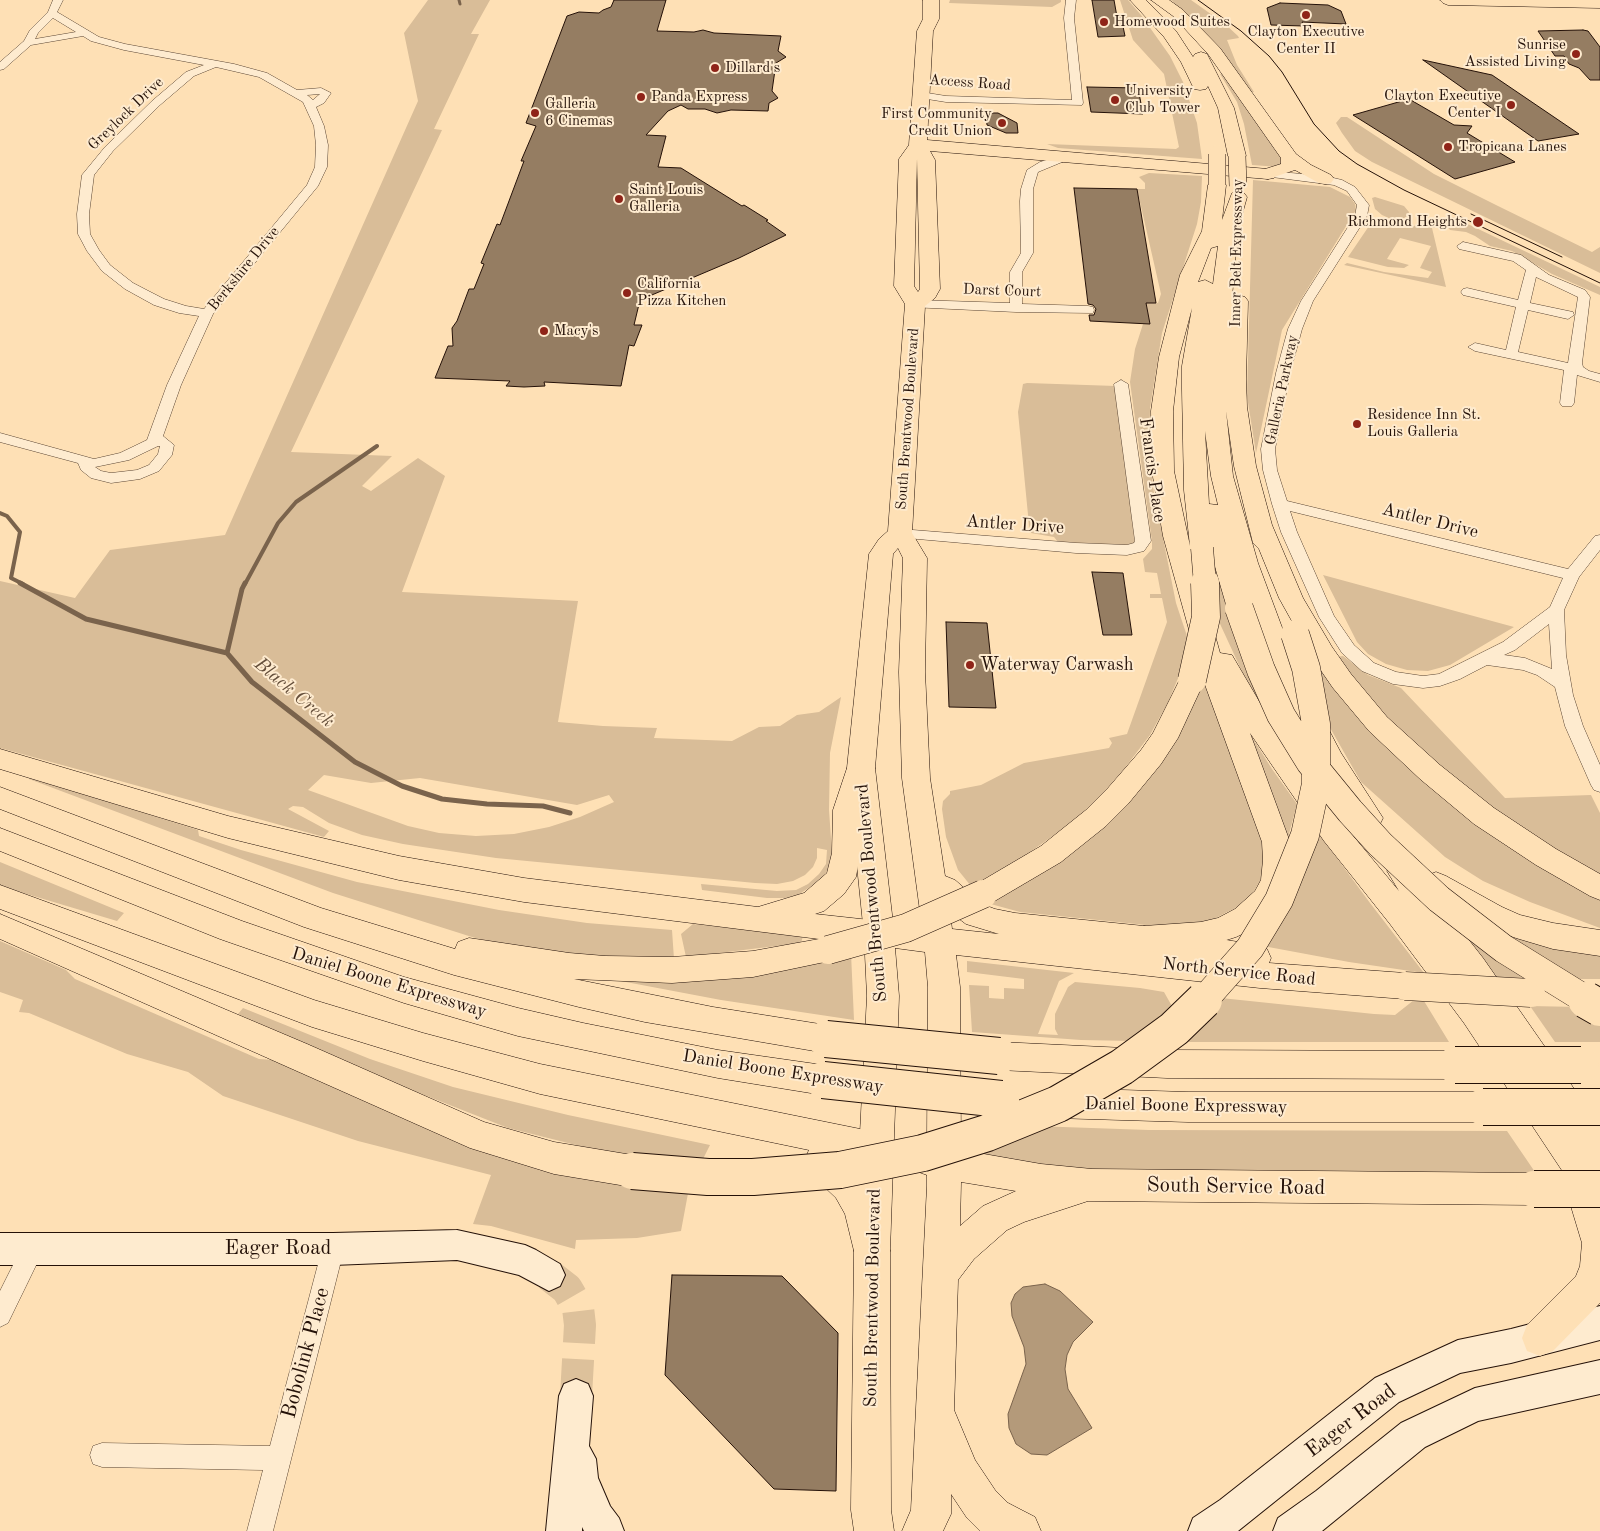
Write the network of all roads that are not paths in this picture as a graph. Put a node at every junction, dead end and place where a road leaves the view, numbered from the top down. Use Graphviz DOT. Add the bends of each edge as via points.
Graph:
graph roads {
  1 [pos="58,0"];
  2 [pos="931,0"];
  3 [pos="1070,0"];
  4 [pos="1138,0"];
  5 [pos="1155,0"];
  6 [pos="1159,0"];
  7 [pos="1448,0"];
  8 [pos="1528,1"];
  9 [pos="1600,3"];
  10 [pos="52,14"];
  11 [pos="918,15"];
  12 [pos="84,34"];
  13 [pos="28,43"];
  14 [pos="187,58"];
  15 [pos="217,63"];
  16 [pos="0,67"];
  17 [pos="190,74"];
  18 [pos="294,93"];
  19 [pos="921,95"];
  20 [pos="1207,104"];
  21 [pos="310,106"];
  22 [pos="918,145"];
  23 [pos="1216,146"];
  24 [pos="992,151"];
  25 [pos="1021,154"];
  26 [pos="1063,158"];
  27 [pos="1290,158"];
  28 [pos="1033,170"];
  29 [pos="1268,174"];
  30 [pos="1325,179"];
  31 [pos="928,180"];
  32 [pos="1238,192"];
  33 [pos="1212,230"];
  34 [pos="1462,246"];
  35 [pos="1532,269"];
  36 [pos="1467,292"];
  37 [pos="915,304"];
  38 [pos="1523,305"];
  39 [pos="1016,308"];
  40 [pos="1088,310"];
  41 [pos="207,313"];
  42 [pos="1568,315"];
  43 [pos="1475,347"];
  44 [pos="1511,355"];
  45 [pos="1574,368"];
  46 [pos="1600,378"];
  47 [pos="1121,384"];
  48 [pos="1567,403"];
  49 [pos="1194,434"];
  50 [pos="0,437"];
  51 [pos="154,440"];
  52 [pos="84,461"];
  53 [pos="1279,504"];
  54 [pos="1261,526"];
  55 [pos="900,534"];
  56 [pos="1600,540"];
  57 [pos="1127,550"];
  58 [pos="1572,575"];
  59 [pos="1194,599"];
  60 [pos="1556,610"];
  61 [pos="1487,659"];
  62 [pos="1563,684"];
  63 [pos="1593,755"];
  64 [pos="0,759"];
  65 [pos="861,768"];
  66 [pos="1600,785"];
  67 [pos="0,798"];
  68 [pos="1377,831"];
  69 [pos="0,839"];
  70 [pos="928,865"];
  71 [pos="1600,888"];
  72 [pos="0,897"];
  73 [pos="751,918"];
  74 [pos="0,926"];
  75 [pos="879,934"];
  76 [pos="1144,939"];
  77 [pos="939,941"];
  78 [pos="1600,942"];
  79 [pos="395,944"];
  80 [pos="1337,982"];
  81 [pos="1600,993"];
  82 [pos="1600,1008"];
  83 [pos="1591,1065"];
  84 [pos="1600,1107"];
  85 [pos="760,1125"];
  86 [pos="875,1148"];
  87 [pos="1586,1154"];
  88 [pos="944,1163"];
  89 [pos="1092,1185"];
  90 [pos="1600,1188"];
  91 [pos="1600,1198"];
  92 [pos="33,1248"];
  93 [pos="333,1248"];
  94 [pos="0,1249"];
  95 [pos="872,1251"];
  96 [pos="549,1276"];
  97 [pos="940,1276"];
  98 [pos="0,1315"];
  99 [pos="1600,1323"];
  100 [pos="1540,1338"];
  101 [pos="1600,1377"];
  102 [pos="576,1396"];
  103 [pos="935,1410"];
  104 [pos="575,1431"];
  105 [pos="102,1455"];
  106 [pos="278,1458"];
  107 [pos="868,1524"];
  108 [pos="260,1531"];
  109 [pos="564,1531"];
  110 [pos="606,1531"];
  111 [pos="922,1531"];
  112 [pos="1021,1531"];
  113 [pos="1206,1531"];
  114 [pos="1291,1531"];
  1 -- 10 [label="street"];
  2 -- 11 [label="main road, South Brentwood Boulevard" via="931,19"];
  3 -- 19 [label="street, Access Road" via="1077,100 946,100"];
  4 -- 20 [label="main road" via="1179,47"];
  5 -- 32 [label="main road, Inner Belt Expressway, bridge" via="1180,27 1211,74 1226,108 1237,156"];
  6 -- 27 [label="main road" via="1178,13 1214,51"];
  7 -- 8 [label="main road"];
  8 -- 9 [label="main road"];
  10 -- 12 [label="street, Berkshire Drive"];
  10 -- 13 [label="street"];
  11 -- 19 [label="main road, South Brentwood Boulevard"];
  12 -- 13 [label="street"];
  12 -- 14 [label="street, Berkshire Drive" via="124,47"];
  13 -- 16 [label="street"];
  14 -- 15 [label="street, Berkshire Drive"];
  14 -- 17 [label="street"];
  15 -- 17 [label="street, Greylock Drive"];
  15 -- 18 [label="street, Berkshire Drive" via="264,75"];
  17 -- 41 [label="street, Greylock Drive" via="156,103 88,175 83,224 84,234 93,251 106,268 129,286 159,302"];
  18 -- 21 [label="street, Berkshire Drive" via="308,100"];
  18 -- 21 [label="street" via="326,93"];
  19 -- 22 [label="main road, South Brentwood Boulevard"];
  21 -- 41 [label="street, Berkshire Drive" via="319,126 322,145 321,167 312,186"];
  22 -- 24 [label="main road, Galleria Parkway"];
  22 -- 31 [label="main road, South Brentwood Boulevard" via="925,156"];
  22 -- 37 [label="main road, South Brentwood Boulevard" via="908,159 904,286"];
  23 -- 33 [label="main road, Inner Belt Expressway, bridge" via="1217,185"];
  24 -- 25 [label="main road, Galleria Parkway"];
  24 -- 31 [label="main road" via="956,157"];
  25 -- 26 [label="main road, Galleria Parkway"];
  25 -- 28 [label="street"];
  26 -- 28 [label="street"];
  26 -- 29 [label="main road, Galleria Parkway"];
  27 -- 29 [label="main road" via="1288,168"];
  27 -- 30 [label="main road"];
  28 -- 39 [label="street" via="1026,202 1027,253 1016,272"];
  29 -- 30 [label="street, Galleria Parkway"];
  30 -- 53 [label="street, Galleria Parkway" via="1351,188 1361,199 1363,210 1307,301 1295,329 1268,449"];
  31 -- 37 [label="main road, South Brentwood Boulevard" via="930,289"];
  32 -- 54 [label="main road, Inner Belt Expressway" via="1240,247 1236,407 1245,466"];
  32 -- 68 [label="main road" via="1230,229 1214,366 1215,420 1222,476 1246,564 1286,673 1331,759"];
  33 -- 49 [label="main road, Inner Belt Expressway" via="1194,366"];
  33 -- 59 [label="main road" via="1195,262 1183,298 1168,357 1162,411 1163,471 1168,502"];
  34 -- 35 [label="street" via="1509,255"];
  35 -- 38 [label="street"];
  35 -- 45 [label="street" via="1545,278 1581,292 1584,297"];
  36 -- 38 [label="street"];
  37 -- 39 [label="street, Darst Court"];
  37 -- 55 [label="main road, South Brentwood Boulevard"];
  38 -- 42 [label="street"];
  38 -- 44 [label="street"];
  39 -- 40 [label="street, Darst Court"];
  41 -- 51 [label="street, Berkshire Drive" via="174,385"];
  43 -- 44 [label="street"];
  44 -- 45 [label="street"];
  45 -- 46 [label="street"];
  45 -- 48 [label="street"];
  47 -- 57 [label="street, Francis Place" via="1142,541 1139,547"];
  49 -- 79 [label="main road, bridge" via="1206,617 1192,680 1164,738 1151,756 1096,818 1051,854 983,894 906,928 828,950 753,964 635,970 569,966 488,953"];
  49 -- 82 [label="main road, bridge" via="1213,521 1239,608 1281,715 1310,762 1380,844 1439,899 1504,949"];
  50 -- 52 [label="street"];
  51 -- 52 [label="street" via="124,457 94,463"];
  51 -- 52 [label="street" via="167,445 165,455 154,468 140,474 111,478 96,476"];
  53 -- 58 [label="street, Antler Drive"];
  53 -- 61 [label="street, Galleria Parkway" via="1302,565 1327,617 1348,649 1368,667 1393,678 1424,682 1454,676"];
  54 -- 71 [label="main road" via="1291,598 1322,652 1378,724 1484,816"];
  54 -- 74 [label="main road, bridge" via="1271,572 1295,634 1312,693 1316,724 1316,784 1305,835 1279,900 1250,948 1174,1029 1122,1067 1058,1104 987,1133 885,1162 762,1177 632,1171 554,1158 482,1137 445,1122"];
  55 -- 57 [label="street, Antler Drive"];
  55 -- 65 [label="main road, South Brentwood Boulevard" via="881,554"];
  55 -- 70 [label="main road, South Brentwood Boulevard" via="915,558 912,672 916,778"];
  56 -- 58 [label="street"];
  58 -- 60 [label="street"];
  59 -- 76 [label="main road" via="1210,663 1276,842 1276,881 1265,900 1246,918 1225,928 1201,935"];
  59 -- 87 [label="main road" via="1236,686 1289,771"];
  60 -- 61 [label="street, Galleria Parkway"];
  60 -- 62 [label="street"];
  61 -- 62 [label="street" via="1525,664"];
  62 -- 63 [label="street" via="1574,726"];
  63 -- 66 [label="street"];
  64 -- 73 [label="main road, North Service Road" via="228,827 399,868 524,890"];
  65 -- 73 [label="main road" via="847,810 846,853 841,877 813,902"];
  65 -- 75 [label="main road, South Brentwood Boulevard"];
  67 -- 79 [label="main road" via="297,911"];
  68 -- 78 [label="main road" via="1423,875 1491,916 1553,936"];
  68 -- 87 [label="main road" via="1419,898 1472,967"];
  69 -- 84 [label="main road, Daniel Boone Expressway, bridge" via="345,972 518,1022 640,1050 823,1080 1001,1099 1188,1107"];
  70 -- 76 [label="main road" via="960,903 995,921"];
  70 -- 77 [label="main road, South Brentwood Boulevard"];
  72 -- 85 [label="main road, South Service Road" via="376,1034 540,1079"];
  73 -- 75 [label="main road, North Service Road"];
  75 -- 77 [label="main road, North Service Road"];
  75 -- 86 [label="main road, South Brentwood Boulevard" via="883,996"];
  76 -- 80 [label="main road" via="1266,959"];
  77 -- 80 [label="main road, North Service Road"];
  77 -- 88 [label="main road, South Brentwood Boulevard" via="944,987"];
  79 -- 83 [label="main road, bridge" via="579,994 713,1021 826,1039 999,1056 1158,1063"];
  80 -- 81 [label="main road, North Service Road, bridge" via="1531,993"];
  85 -- 86 [label="main road, South Service Road"];
  85 -- 95 [label="main road" via="804,1148 848,1187 865,1219"];
  86 -- 88 [label="main road, South Service Road"];
  86 -- 95 [label="main road, South Brentwood Boulevard"];
  87 -- 91 [label="main road"];
  87 -- 100 [label="main road" via="1600,1243 1598,1266 1590,1288"];
  88 -- 89 [label="main road, South Service Road" via="1041,1180"];
  88 -- 97 [label="main road, South Brentwood Boulevard"];
  89 -- 90 [label="main road, South Service Road, bridge"];
  89 -- 97 [label="main road" via="1018,1207 995,1218 962,1247"];
  92 -- 93 [label="main road, Eager Road"];
  92 -- 94 [label="main road, Eager Road"];
  92 -- 98 [label="street"];
  93 -- 96 [label="main road, Eager Road" via="457,1245 524,1261"];
  93 -- 106 [label="street, Bobolink Place"];
  95 -- 107 [label="main road, South Brentwood Boulevard"];
  97 -- 103 [label="main road, South Brentwood Boulevard"];
  99 -- 100 [label="main road, Eager Road"];
  100 -- 113 [label="main road, Eager Road" via="1458,1357 1386,1390 1233,1514"];
  101 -- 114 [label="main road" via="1476,1405 1413,1435"];
  102 -- 104 [label="main road"];
  103 -- 111 [label="main road, South Brentwood Boulevard" via="931,1514"];
  103 -- 112 [label="main road" via="946,1442 981,1504 994,1517"];
  104 -- 109 [label="main road"];
  104 -- 110 [label="main road" via="580,1479 597,1519"];
  105 -- 106 [label="street"];
  106 -- 108 [label="street, Bobolink Place"];
}
